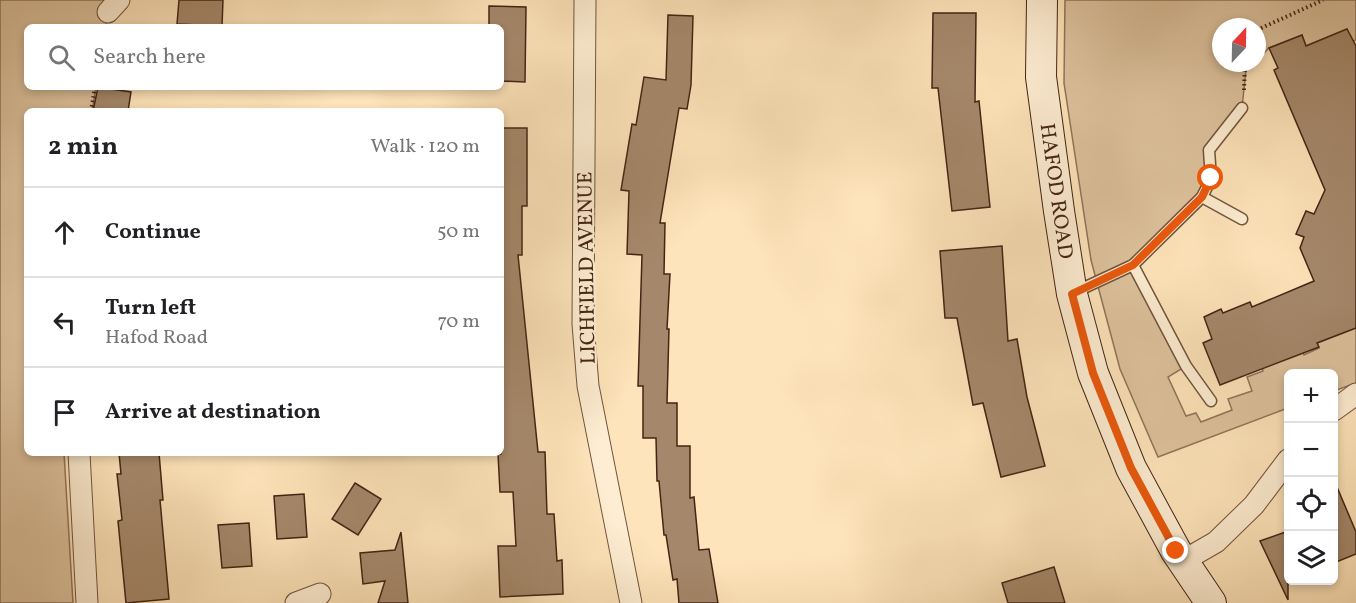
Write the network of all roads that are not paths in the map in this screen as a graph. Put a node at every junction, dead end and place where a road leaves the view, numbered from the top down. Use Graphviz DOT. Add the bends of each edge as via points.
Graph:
graph roads {
  1 [pos="585,0"];
  2 [pos="1042,0"];
  3 [pos="1242,108"];
  4 [pos="1202,197"];
  5 [pos="1242,219"];
  6 [pos="1133,265"];
  7 [pos="1072,294"];
  8 [pos="1356,394"];
  9 [pos="1211,401"];
  10 [pos="1338,407"];
  11 [pos="79,456"];
  12 [pos="1284,465"];
  13 [pos="1183,561"];
  14 [pos="320,594"];
  15 [pos="87,603"];
  16 [pos="296,603"];
  17 [pos="630,603"];
  18 [pos="1211,603"];
  1 -- 17 [label="street, LICHFIELD AVENUE" via="583,324 588,386"];
  2 -- 7 [label="street, HAFOD ROAD" via="1041,77"];
  3 -- 4 [label="lane" via="1209,150 1211,178"];
  4 -- 5 [label="lane"];
  4 -- 6 [label="lane"];
  6 -- 7 [label="lane"];
  6 -- 9 [label="lane" via="1186,366"];
  7 -- 13 [label="street, HAFOD ROAD" via="1093,373 1131,468"];
  8 -- 10 [label="street"];
  11 -- 15 [label="street"];
  12 -- 13 [label="street" via="1254,505 1216,542"];
  13 -- 18 [label="street, HAFOD ROAD"];
  14 -- 16 [label="street"];
}
